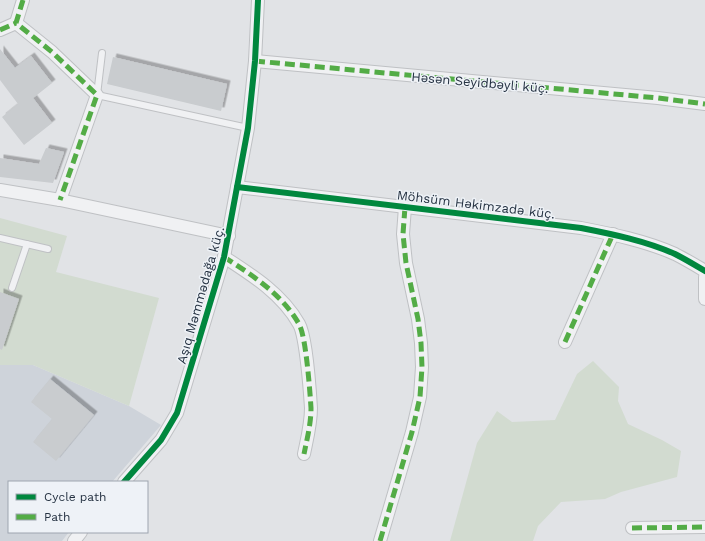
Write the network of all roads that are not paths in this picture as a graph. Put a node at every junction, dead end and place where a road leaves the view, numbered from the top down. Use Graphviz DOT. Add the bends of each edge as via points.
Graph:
graph roads {
  1 [pos="23,0"];
  2 [pos="258,0"];
  3 [pos="16,23"];
  4 [pos="0,30"];
  5 [pos="102,53"];
  6 [pos="255,61"];
  7 [pos="97,95"];
  8 [pos="705,104"];
  9 [pos="248,128"];
  10 [pos="237,186"];
  11 [pos="0,190"];
  12 [pos="60,200"];
  13 [pos="405,207"];
  14 [pos="613,234"];
  15 [pos="229,236"];
  16 [pos="0,238"];
  17 [pos="27,244"];
  18 [pos="48,249"];
  19 [pos="224,257"];
  20 [pos="705,271"];
  21 [pos="705,277"];
  22 [pos="12,288"];
  23 [pos="705,299"];
  24 [pos="565,342"];
  25 [pos="304,454"];
  26 [pos="125,481"];
  27 [pos="705,527"];
  28 [pos="632,528"];
  29 [pos="80,533"];
  30 [pos="74,541"];
  31 [pos="380,541"];
  1 -- 3 [label="street"];
  2 -- 6 [label="street, Aşıq Məmmədağa küç."];
  3 -- 4 [label="street"];
  3 -- 7 [label="street" via="52,52"];
  5 -- 7 [label="lane"];
  6 -- 8 [label="street, Həsən Seyidbəyli küç."];
  6 -- 9 [label="street, Aşıq Məmmədağa küç."];
  7 -- 9 [label="lane"];
  7 -- 12 [label="street"];
  9 -- 10 [label="street, Aşıq Məmmədağa küç."];
  10 -- 13 [label="street, Möhsüm Həkimzadə küç."];
  10 -- 15 [label="street, Aşıq Məmmədağa küç."];
  11 -- 12 [label="street"];
  12 -- 15 [label="street"];
  13 -- 14 [label="street, Möhsüm Həkimzadə küç."];
  13 -- 31 [label="street" via="403,234 421,343 421,389 412,432"];
  14 -- 20 [label="street, Möhsüm Həkimzadə küç." via="674,254"];
  14 -- 24 [label="street"];
  15 -- 19 [label="street, Aşıq Məmmədağa küç."];
  16 -- 17 [label="lane"];
  17 -- 18 [label="lane"];
  17 -- 22 [label="lane"];
  19 -- 25 [label="street" via="279,298 300,325 305,345 311,409"];
  19 -- 26 [label="street, Aşıq Məmmədağa küç." via="177,413 161,440"];
  21 -- 23 [label="street"];
  27 -- 28 [label="street"];
  29 -- 30 [label="street"];
}
